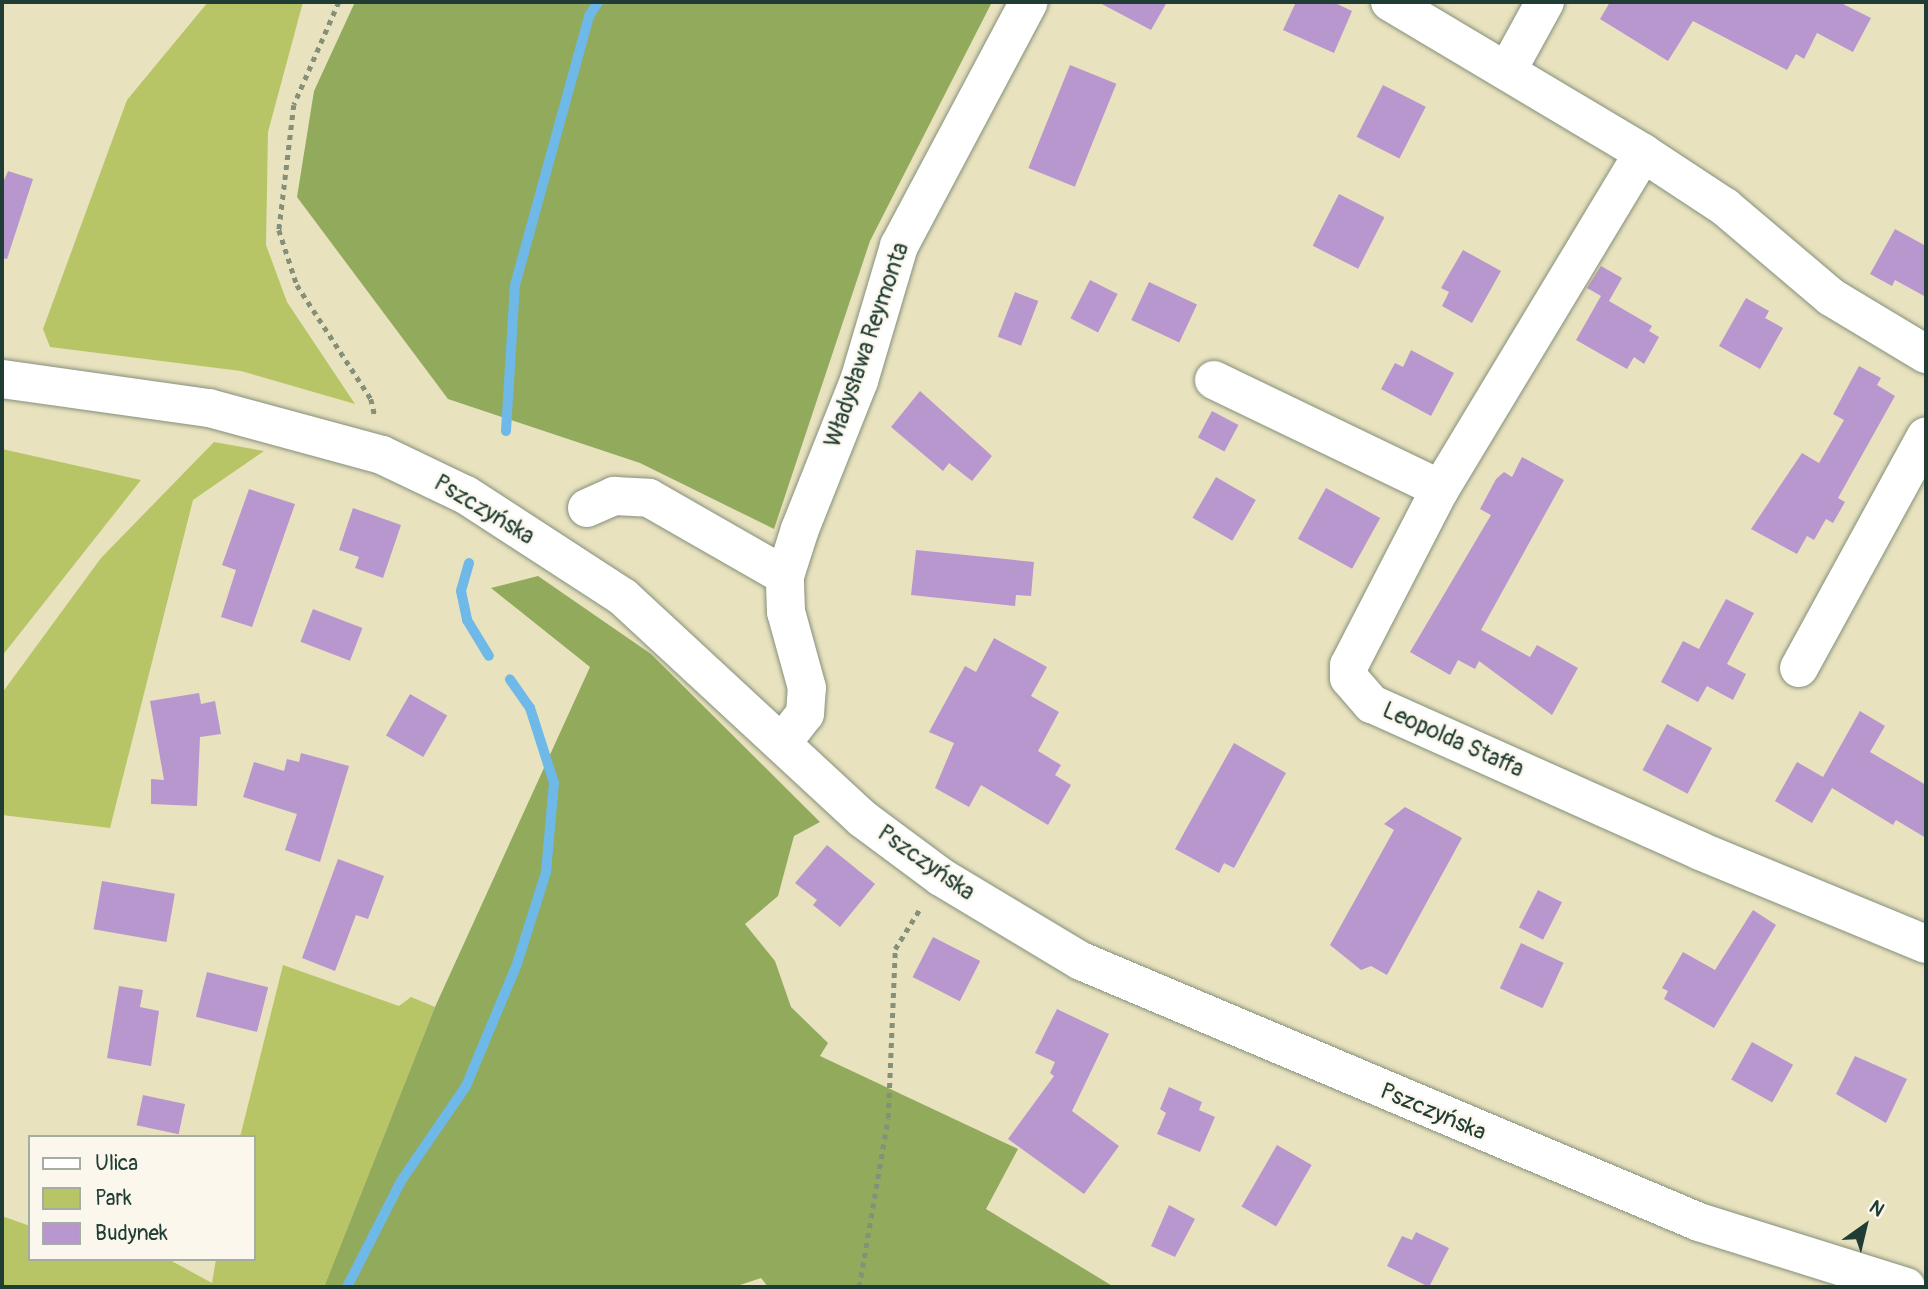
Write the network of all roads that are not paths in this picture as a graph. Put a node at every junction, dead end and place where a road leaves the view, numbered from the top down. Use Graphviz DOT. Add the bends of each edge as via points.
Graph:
graph roads {
  1 [pos="1029,2"];
  2 [pos="1390,2"];
  3 [pos="1545,2"];
  4 [pos="1507,71"];
  5 [pos="1643,153"];
  6 [pos="1926,354"];
  7 [pos="2,379"];
  8 [pos="1214,380"];
  9 [pos="1926,436"];
  10 [pos="1440,489"];
  11 [pos="587,508"];
  12 [pos="785,576"];
  13 [pos="1800,668"];
  14 [pos="782,743"];
  15 [pos="1926,944"];
  16 [pos="1906,1287"];
  1 -- 12 [label="street, Władysława Reymonta" via="899,246 859,381"];
  2 -- 4 [label="street"];
  3 -- 4 [label="street"];
  4 -- 5 [label="street"];
  5 -- 6 [label="street" via="1725,207 1831,297"];
  5 -- 10 [label="street, Leopolda Staffa"];
  7 -- 14 [label="street, Pszczyńska" via="209,408 382,455 467,495 623,597"];
  8 -- 10 [label="street"];
  9 -- 13 [label="street"];
  10 -- 15 [label="street, Leopolda Staffa" via="1349,665 1349,678 1366,698 1700,850"];
  11 -- 12 [label="street" via="614,496 649,498"];
  12 -- 14 [label="street, Władysława Reymonta" via="786,612 807,688 805,713"];
  14 -- 16 [label="street, Pszczyńska" via="863,819 941,877 1081,961 1699,1222"];
}
